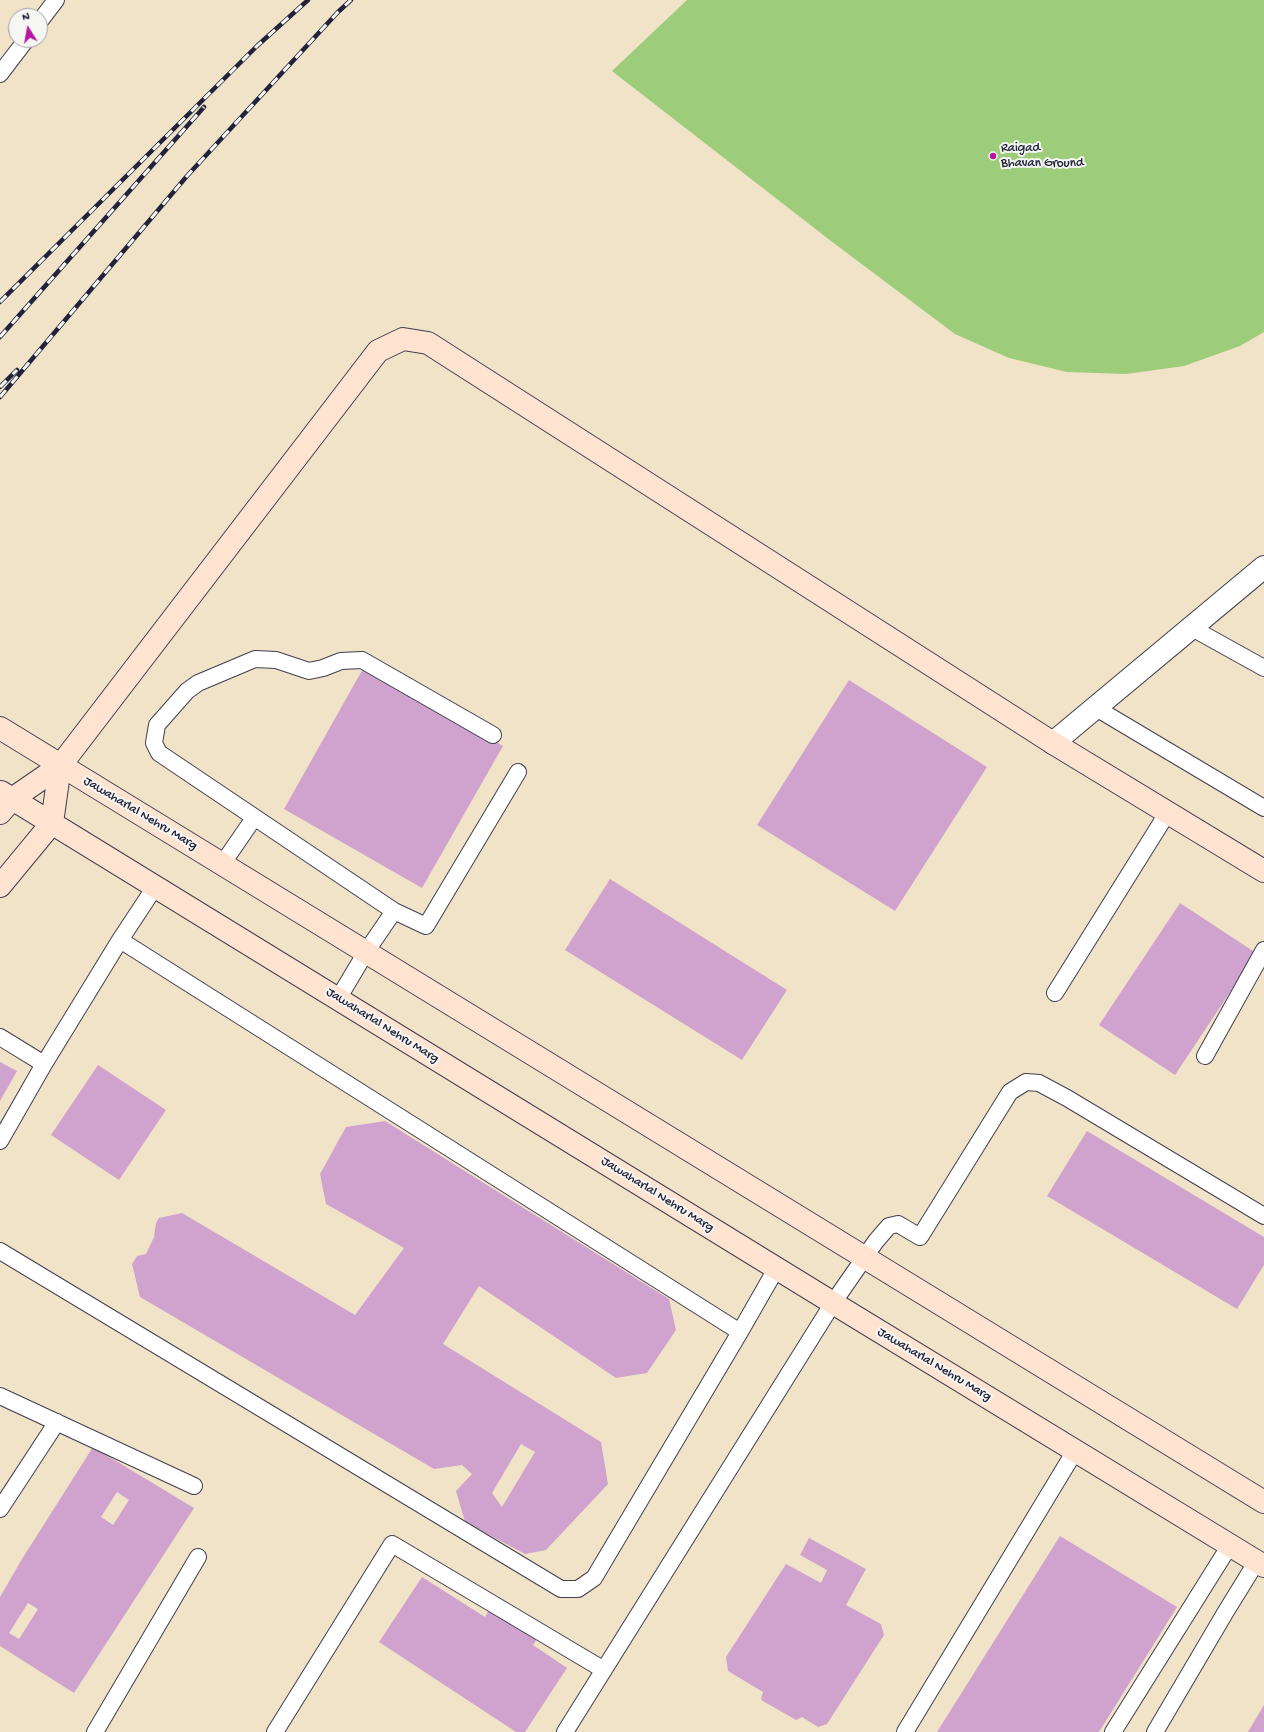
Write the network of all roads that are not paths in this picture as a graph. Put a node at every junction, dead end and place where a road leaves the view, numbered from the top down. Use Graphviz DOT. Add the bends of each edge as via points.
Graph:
graph roads {
  1 [pos="56,0"];
  2 [pos="48,10"];
  3 [pos="20,48"];
  4 [pos="0,74"];
  5 [pos="1260,575"];
  6 [pos="1192,628"];
  7 [pos="1264,668"];
  8 [pos="1096,708"];
  9 [pos="0,728"];
  10 [pos="493,734"];
  11 [pos="1053,743"];
  12 [pos="60,766"];
  13 [pos="518,772"];
  14 [pos="4,801"];
  15 [pos="1264,808"];
  16 [pos="1168,812"];
  17 [pos="254,818"];
  18 [pos="52,823"];
  19 [pos="222,864"];
  20 [pos="1264,871"];
  21 [pos="0,886"];
  22 [pos="156,887"];
  23 [pos="394,911"];
  24 [pos="120,940"];
  25 [pos="1264,950"];
  26 [pos="366,952"];
  27 [pos="1055,993"];
  28 [pos="338,999"];
  29 [pos="0,1037"];
  30 [pos="1205,1056"];
  31 [pos="44,1064"];
  32 [pos="0,1140"];
  33 [pos="1264,1216"];
  34 [pos="0,1251"];
  35 [pos="864,1256"];
  36 [pos="776,1268"];
  37 [pos="833,1303"];
  38 [pos="740,1332"];
  39 [pos="0,1396"];
  40 [pos="57,1422"];
  41 [pos="1075,1451"];
  42 [pos="194,1486"];
  43 [pos="1264,1502"];
  44 [pos="0,1509"];
  45 [pos="1230,1545"];
  46 [pos="198,1557"];
  47 [pos="1260,1564"];
  48 [pos="604,1670"];
  49 [pos="95,1732"];
  50 [pos="275,1732"];
  51 [pos="565,1732"];
  52 [pos="905,1732"];
  53 [pos="1113,1732"];
  54 [pos="1156,1732"];
  1 -- 2 [label="lane"];
  3 -- 4 [label="lane"];
  5 -- 6 [label="street"];
  6 -- 7 [label="lane"];
  6 -- 8 [label="street"];
  8 -- 11 [label="street"];
  8 -- 15 [label="lane"];
  9 -- 12 [label="street, Jawaharlal Nehru Marg"];
  10 -- 17 [label="lane" via="362,660 341,661 309,671 276,660 255,658 198,683 187,691 157,725 154,743 159,753"];
  11 -- 12 [label="street" via="428,343 403,339 378,351"];
  11 -- 16 [label="street"];
  12 -- 14 [label="street"];
  12 -- 18 [label="street"];
  12 -- 19 [label="street, Jawaharlal Nehru Marg"];
  13 -- 23 [label="lane" via="426,926"];
  14 -- 18 [label="street, Jawaharlal Nehru Marg"];
  16 -- 20 [label="street"];
  16 -- 27 [label="lane"];
  17 -- 19 [label="lane"];
  17 -- 23 [label="lane"];
  18 -- 21 [label="street"];
  18 -- 22 [label="street, Jawaharlal Nehru Marg"];
  19 -- 26 [label="street, Jawaharlal Nehru Marg"];
  22 -- 24 [label="lane"];
  22 -- 28 [label="street, Jawaharlal Nehru Marg"];
  23 -- 26 [label="lane"];
  24 -- 31 [label="lane"];
  24 -- 38 [label="lane"];
  25 -- 30 [label="lane"];
  26 -- 28 [label="lane"];
  26 -- 35 [label="street, Jawaharlal Nehru Marg"];
  28 -- 36 [label="street, Jawaharlal Nehru Marg"];
  29 -- 31 [label="lane"];
  31 -- 32 [label="lane"];
  33 -- 35 [label="lane" via="1067,1098 1039,1083 1026,1082 1010,1092 920,1237 898,1224 890,1226"];
  34 -- 38 [label="lane" via="561,1589 578,1589 594,1578"];
  35 -- 37 [label="lane"];
  35 -- 43 [label="street, Jawaharlal Nehru Marg" via="902,1282"];
  36 -- 37 [label="street, Jawaharlal Nehru Marg"];
  36 -- 38 [label="lane"];
  37 -- 41 [label="street, Jawaharlal Nehru Marg"];
  37 -- 48 [label="lane"];
  39 -- 40 [label="lane"];
  40 -- 42 [label="lane"];
  40 -- 44 [label="lane"];
  41 -- 45 [label="street, Jawaharlal Nehru Marg"];
  41 -- 52 [label="lane"];
  45 -- 47 [label="street, Jawaharlal Nehru Marg"];
  45 -- 53 [label="lane"];
  46 -- 49 [label="lane"];
  47 -- 54 [label="lane" via="1225,1613"];
  48 -- 50 [label="lane" via="392,1544"];
  48 -- 51 [label="lane"];
}
